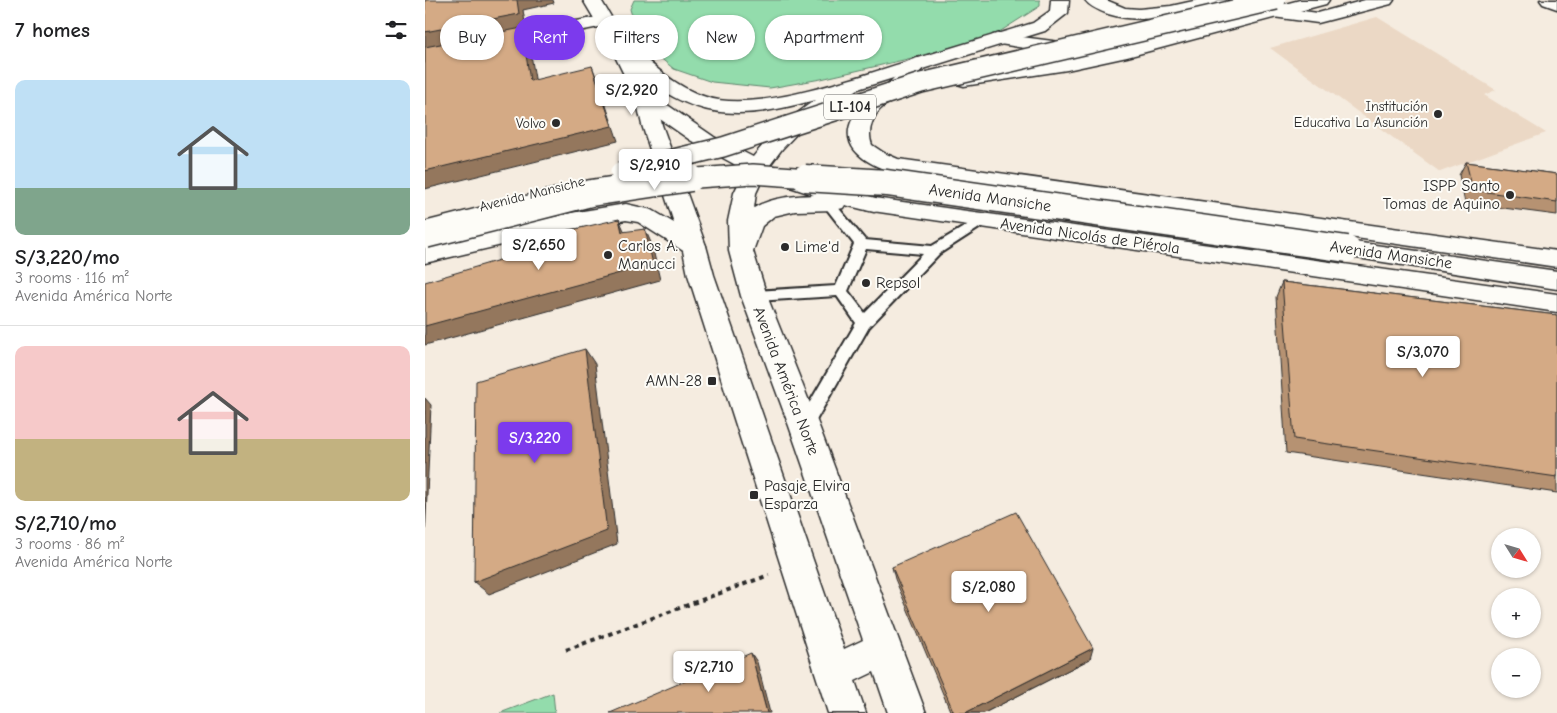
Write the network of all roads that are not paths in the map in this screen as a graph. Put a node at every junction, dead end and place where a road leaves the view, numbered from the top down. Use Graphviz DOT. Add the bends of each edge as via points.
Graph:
graph roads {
  1 [pos="592,0"];
  2 [pos="1059,0"];
  3 [pos="1094,0"];
  4 [pos="1219,0"];
  5 [pos="1320,0"];
  6 [pos="1385,0"];
  7 [pos="1549,0"];
  8 [pos="1557,4"];
  9 [pos="1275,6"];
  10 [pos="600,15"];
  11 [pos="595,23"];
  12 [pos="999,39"];
  13 [pos="1127,51"];
  14 [pos="425,56"];
  15 [pos="626,60"];
  16 [pos="636,60"];
  17 [pos="918,64"];
  18 [pos="852,84"];
  19 [pos="887,96"];
  20 [pos="646,99"];
  21 [pos="757,167"];
  22 [pos="829,203"];
  23 [pos="874,204"];
  24 [pos="425,221"];
  25 [pos="985,221"];
  26 [pos="425,235"];
  27 [pos="861,244"];
  28 [pos="694,246"];
  29 [pos="741,251"];
  30 [pos="935,251"];
  31 [pos="425,255"];
  32 [pos="1557,259"];
  33 [pos="1557,280"];
  34 [pos="841,291"];
  35 [pos="754,296"];
  36 [pos="1557,303"];
  37 [pos="864,323"];
  38 [pos="804,426"];
  39 [pos="883,650"];
  40 [pos="832,672"];
  41 [pos="847,713"];
  42 [pos="907,713"];
  1 -- 10 [label="main road"];
  2 -- 12 [label="main road" via="1059,13 1039,27"];
  3 -- 4 [label="main road" via="1105,9 1125,15 1150,15"];
  5 -- 9 [label="main road, Avenida Mansiche / LI-104"];
  6 -- 9 [label="main road, Avenida Mansiche" via="1318,18"];
  7 -- 8 [label="main road"];
  9 -- 13 [label="main road, Avenida Mansiche / LI-104"];
  9 -- 24 [label="main road, Avenida Mansiche / LI-104, bridge" via="921,83 723,147"];
  11 -- 14 [label="main road"];
  12 -- 13 [label="main road" via="1081,51"];
  12 -- 17 [label="main road"];
  13 -- 19 [label="main road, Avenida Mansiche" via="1067,64 923,86"];
  15 -- 20 [label="main road"];
  16 -- 18 [label="main road" via="675,90 703,103 732,108 768,105"];
  17 -- 18 [label="main road"];
  17 -- 19 [label="main road"];
  18 -- 21 [label="main road, Avenida América Norte" via="795,124"];
  19 -- 32 [label="main road" via="872,105 858,135 867,152 894,165"];
  20 -- 21 [label="main road, Avenida Nicolás de Piérola" via="715,147"];
  20 -- 28 [label="main road"];
  21 -- 23 [label="main road, Avenida Nicolás de Piérola" via="825,192"];
  21 -- 29 [label="main road, Avenida América Norte" via="745,193 740,222"];
  22 -- 23 [label="main road"];
  22 -- 27 [label="lane"];
  22 -- 29 [label="main road" via="795,203 759,215 748,230"];
  23 -- 25 [label="main road, Avenida Nicolás de Piérola"];
  25 -- 30 [label="lane"];
  25 -- 36 [label="main road, Avenida Nicolás de Piérola"];
  26 -- 33 [label="main road, Avenida Mansiche, bridge" via="591,193 694,177 753,174 887,183"];
  27 -- 30 [label="lane"];
  27 -- 34 [label="lane"];
  28 -- 31 [label="main road" via="644,214 626,212 571,221"];
  28 -- 40 [label="main road"];
  29 -- 35 [label="main road, Avenida América Norte"];
  30 -- 37 [label="lane"];
  34 -- 35 [label="lane"];
  34 -- 37 [label="lane"];
  35 -- 38 [label="main road, Avenida América Norte"];
  37 -- 38 [label="lane"];
  38 -- 39 [label="main road, Avenida América Norte"];
  39 -- 40 [label="main road"];
  39 -- 42 [label="main road, Avenida América Norte"];
  40 -- 41 [label="main road"];
}
